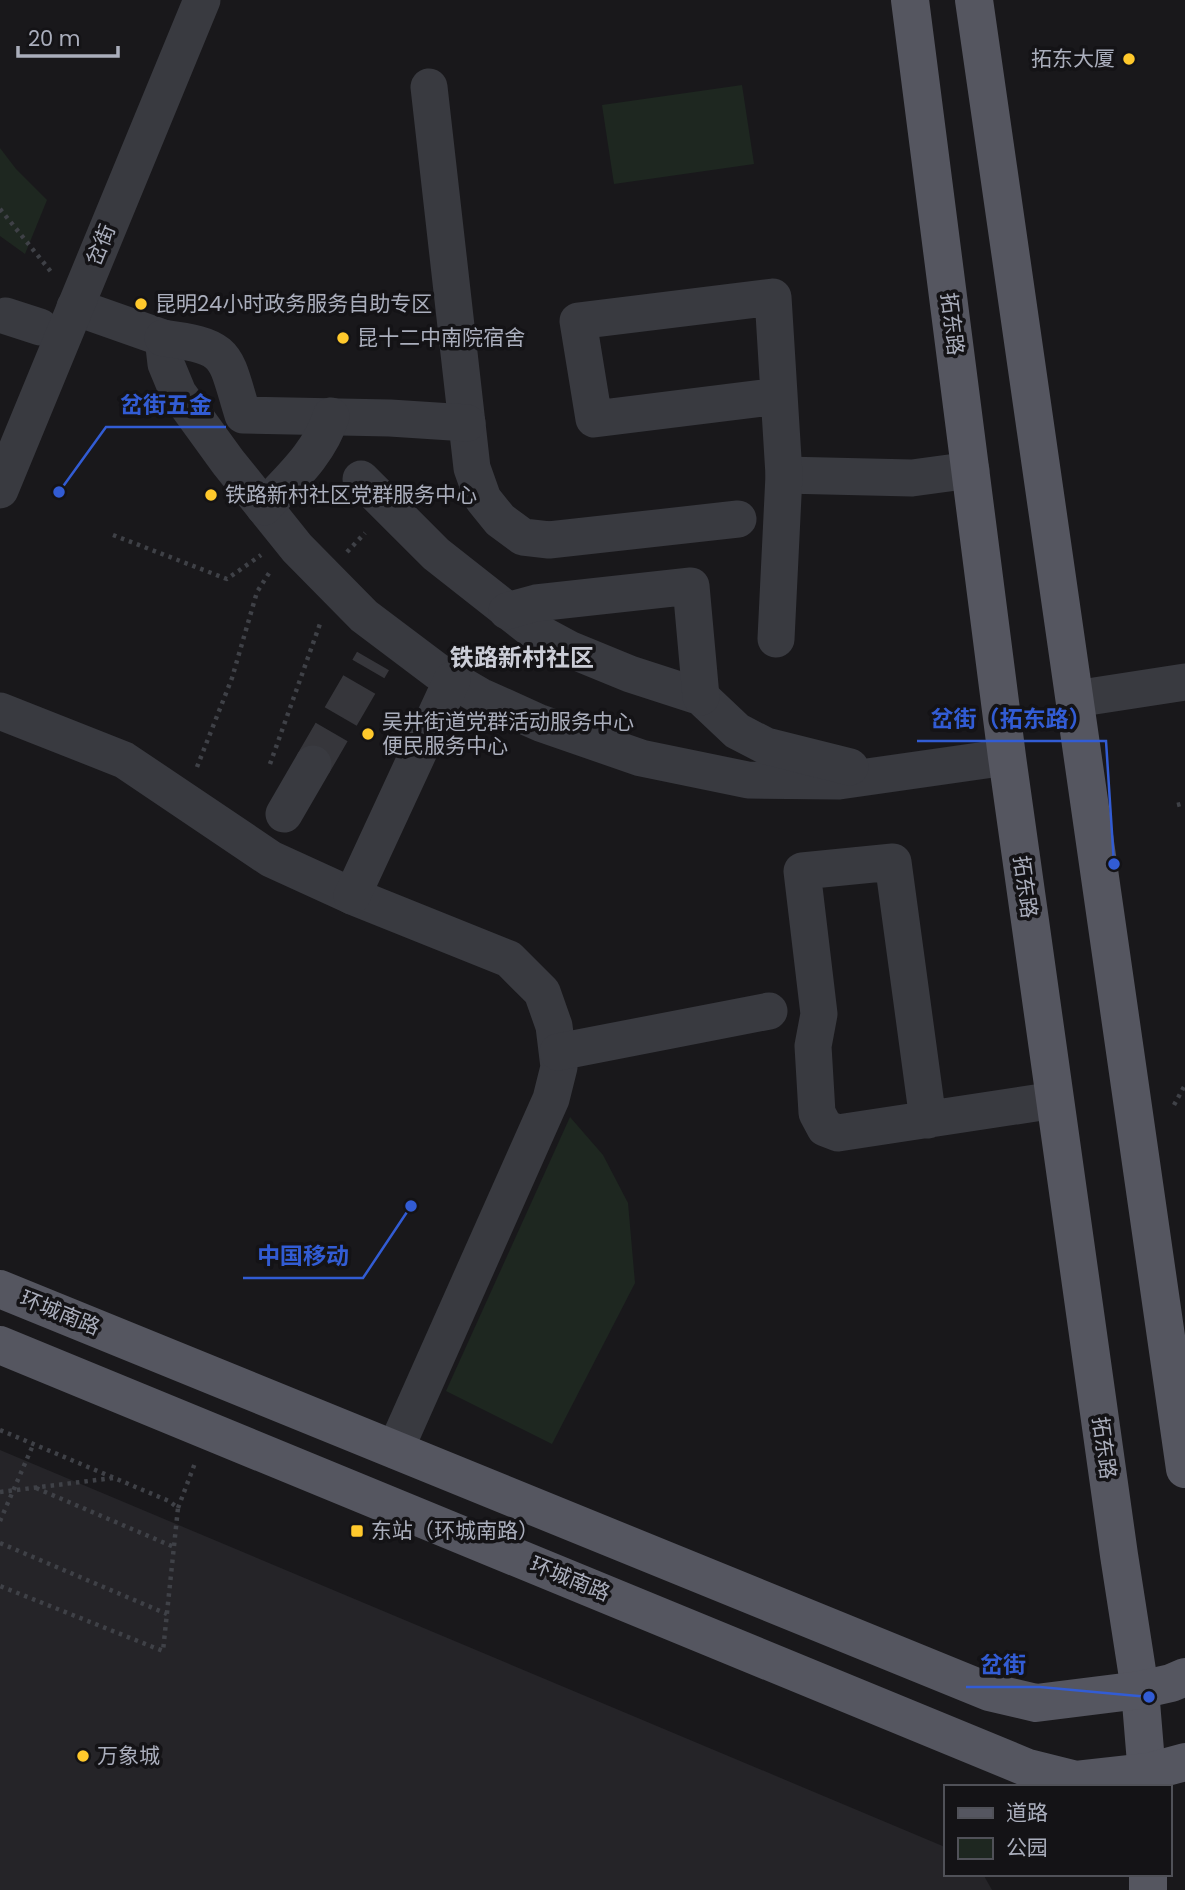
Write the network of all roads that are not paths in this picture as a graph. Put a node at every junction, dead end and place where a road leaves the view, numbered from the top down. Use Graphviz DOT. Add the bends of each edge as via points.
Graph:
graph roads {
  1 [pos="175,0"];
  2 [pos="202,0"];
  3 [pos="909,0"];
  4 [pos="974,0"];
  5 [pos="429,87"];
  6 [pos="67,294"];
  7 [pos="6,316"];
  8 [pos="40,327"];
  9 [pos="163,338"];
  10 [pos="779,396"];
  11 [pos="331,416"];
  12 [pos="467,423"];
  13 [pos="0,426"];
  14 [pos="971,470"];
  15 [pos="784,475"];
  16 [pos="361,479"];
  17 [pos="0,490"];
  18 [pos="264,508"];
  19 [pos="738,519"];
  20 [pos="507,611"];
  21 [pos="776,639"];
  22 [pos="452,680"];
  23 [pos="1185,682"];
  24 [pos="701,697"];
  25 [pos="1075,699"];
  26 [pos="0,711"];
  27 [pos="1007,757"];
  28 [pos="313,764"];
  29 [pos="881,775"];
  30 [pos="285,814"];
  31 [pos="352,896"];
  32 [pos="769,1011"];
  33 [pos="558,1052"];
  34 [pos="1055,1100"];
  35 [pos="928,1120"];
  36 [pos="0,1289"];
  37 [pos="0,1345"];
  38 [pos="395,1450"];
  39 [pos="1185,1469"];
  40 [pos="1185,1677"];
  41 [pos="1140,1689"];
  42 [pos="1185,1762"];
  43 [pos="1148,1779"];
  1 -- 6 [label="street, 岔街"];
  2 -- 6 [label="street, 岔街"];
  3 -- 14 [label="main road, 拓东路"];
  4 -- 25 [label="main road"];
  5 -- 12 [label="street"];
  6 -- 8 [label="street, 岔街"];
  6 -- 9 [label="street"];
  6 -- 17 [label="street, 岔街"];
  7 -- 8 [label="street"];
  8 -- 13 [label="street, 岔街"];
  9 -- 11 [label="street" via="216,350 226,363 243,415"];
  9 -- 18 [label="street" via="166,364 178,393"];
  10 -- 10 [label="street" via="773,297 578,321 594,419"];
  10 -- 15 [label="street"];
  11 -- 12 [label="street"];
  11 -- 18 [label="street" via="318,446"];
  12 -- 19 [label="street" via="472,468 483,499 500,520 523,537 549,540"];
  14 -- 15 [label="street" via="912,478"];
  14 -- 27 [label="main road, 拓东路"];
  15 -- 21 [label="street"];
  16 -- 20 [label="street" via="436,554"];
  18 -- 22 [label="street" via="296,548 364,616 381,648"];
  20 -- 24 [label="street" via="569,649"];
  20 -- 24 [label="street" via="536,603 691,586"];
  22 -- 29 [label="street" via="540,723 641,758 748,780 839,781"];
  22 -- 31 [label="street"];
  23 -- 25 [label="street"];
  24 -- 29 [label="street" via="737,731 766,746"];
  25 -- 39 [label="main road"];
  26 -- 31 [label="street" via="124,760 271,859"];
  27 -- 29 [label="street"];
  27 -- 34 [label="main road, 拓东路"];
  28 -- 30 [label="street"];
  31 -- 33 [label="street" via="509,959 542,992"];
  32 -- 33 [label="street"];
  33 -- 38 [label="street" via="551,1099"];
  34 -- 35 [label="street"];
  34 -- 41 [label="main road, 拓东路"];
  35 -- 35 [label="street" via="838,1133 825,1128 817,1112 813,1046 819,1014 802,871 893,862"];
  36 -- 38 [label="main road, 环城南路"];
  37 -- 43 [label="main road, 环城南路" via="1028,1768 1076,1780"];
  38 -- 41 [label="main road, 环城南路" via="989,1692 1036,1703"];
  40 -- 41 [label="main road, 环城南路"];
  41 -- 43 [label="main road, 拓东路"];
  42 -- 43 [label="main road, 环城南路"];
}
